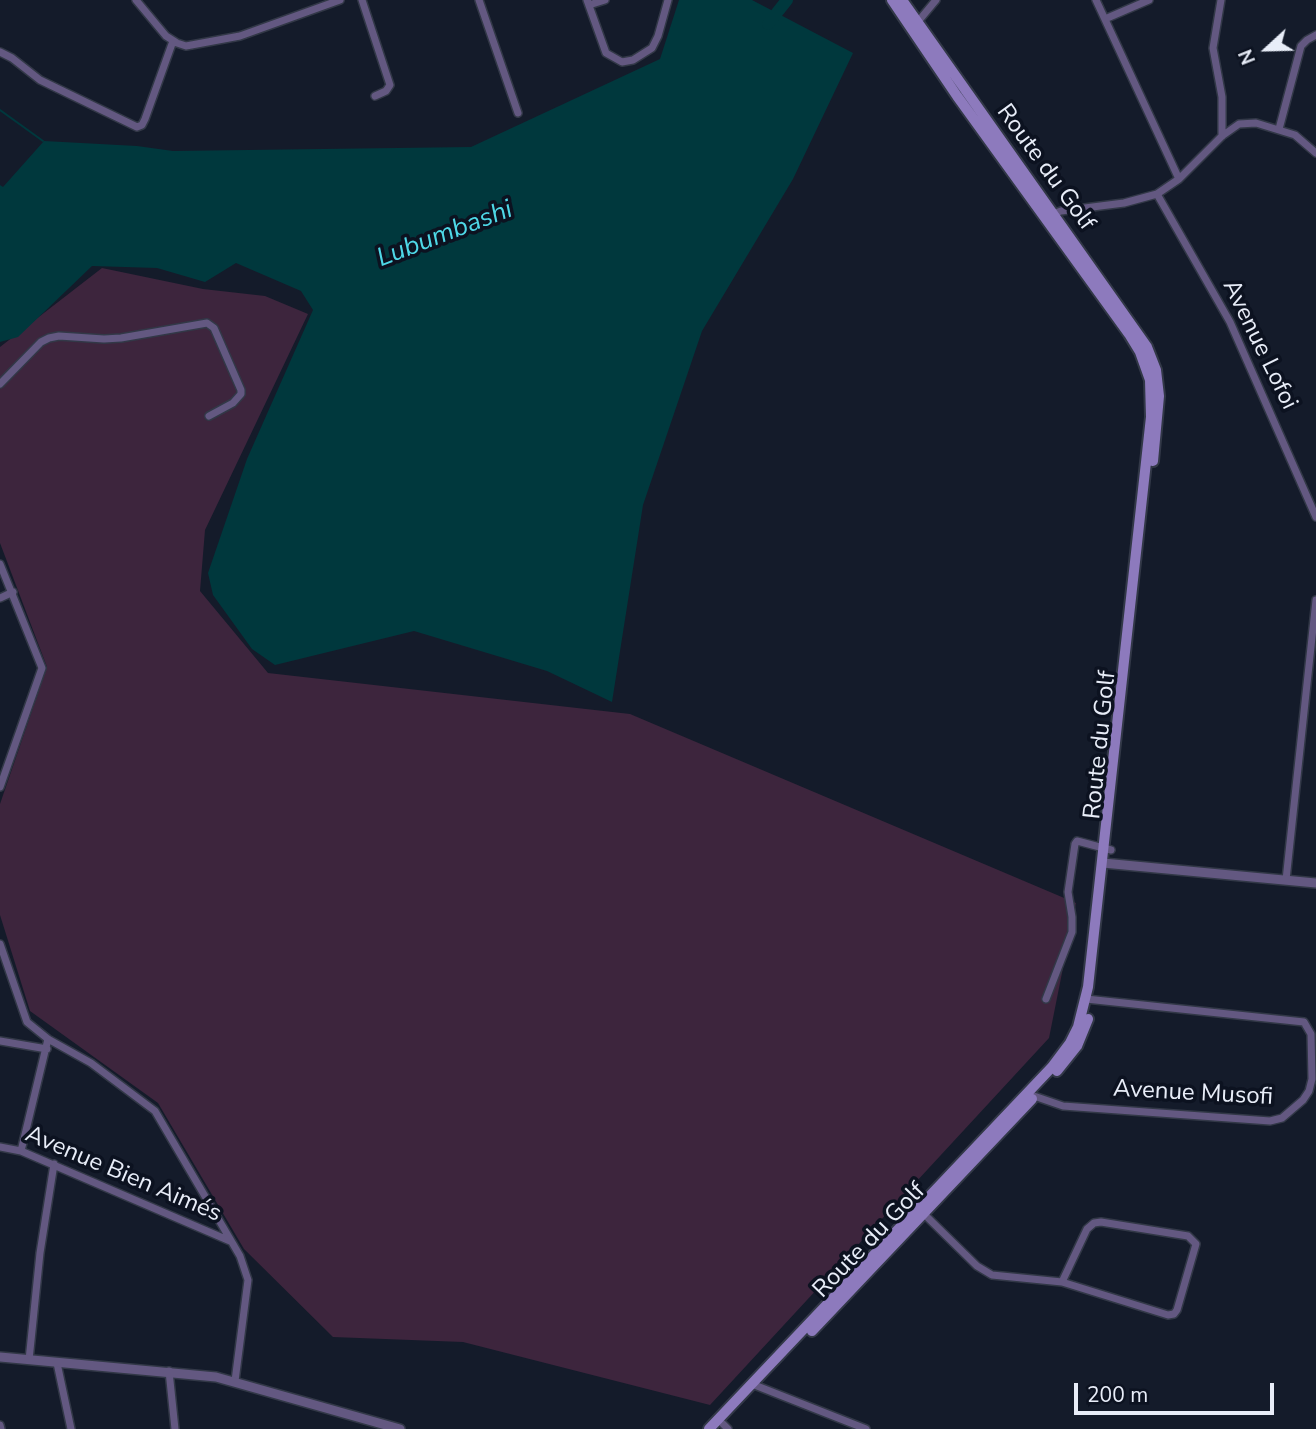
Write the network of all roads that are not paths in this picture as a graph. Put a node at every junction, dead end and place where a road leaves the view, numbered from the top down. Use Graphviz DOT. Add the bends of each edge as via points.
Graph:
graph roads {
  1 [pos="136,0"];
  2 [pos="340,0"];
  3 [pos="362,0"];
  4 [pos="479,0"];
  5 [pos="606,0"];
  6 [pos="668,0"];
  7 [pos="891,0"];
  8 [pos="902,0"];
  9 [pos="936,0"];
  10 [pos="1096,0"];
  11 [pos="1149,0"];
  12 [pos="1221,0"];
  13 [pos="588,3"];
  14 [pos="1105,19"];
  15 [pos="914,27"];
  16 [pos="1313,36"];
  17 [pos="173,41"];
  18 [pos="1316,44"];
  19 [pos="0,52"];
  20 [pos="375,96"];
  21 [pos="518,113"];
  22 [pos="1279,129"];
  23 [pos="1222,136"];
  24 [pos="1316,153"];
  25 [pos="1179,179"];
  26 [pos="1157,194"];
  27 [pos="1049,216"];
  28 [pos="0,384"];
  29 [pos="209,416"];
  30 [pos="1316,517"];
  31 [pos="0,564"];
  32 [pos="13,592"];
  33 [pos="0,598"];
  34 [pos="1316,600"];
  35 [pos="0,788"];
  36 [pos="1108,850"];
  37 [pos="1106,864"];
  38 [pos="1286,880"];
  39 [pos="1316,883"];
  40 [pos="0,944"];
  41 [pos="1046,999"];
  42 [pos="1090,1000"];
  43 [pos="48,1039"];
  44 [pos="0,1041"];
  45 [pos="47,1049"];
  46 [pos="1030,1095"];
  47 [pos="0,1147"];
  48 [pos="21,1151"];
  49 [pos="54,1164"];
  50 [pos="921,1212"];
  51 [pos="230,1241"];
  52 [pos="1062,1282"];
  53 [pos="0,1357"];
  54 [pos="29,1360"];
  55 [pos="57,1363"];
  56 [pos="169,1371"];
  57 [pos="235,1381"];
  58 [pos="755,1385"];
  59 [pos="723,1428"];
  60 [pos="71,1429"];
  61 [pos="175,1429"];
  62 [pos="400,1429"];
  63 [pos="709,1429"];
  64 [pos="866,1429"];
  1 -- 17 [label="street"];
  2 -- 17 [label="street" via="240,36 196,45"];
  3 -- 20 [label="street" via="390,85"];
  4 -- 21 [label="street"];
  5 -- 13 [label="street"];
  6 -- 13 [label="street" via="652,48 622,62 606,52"];
  7 -- 15 [label="main road"];
  8 -- 15 [label="main road, Route du Golf"];
  9 -- 15 [label="street"];
  10 -- 14 [label="street"];
  11 -- 14 [label="street"];
  12 -- 23 [label="street" via="1213,48 1222,97"];
  14 -- 25 [label="street"];
  15 -- 27 [label="main road, Route du Golf"];
  16 -- 18 [label="street"];
  16 -- 22 [label="street" via="1301,46"];
  17 -- 19 [label="street" via="145,120 137,127 40,80"];
  22 -- 23 [label="street" via="1247,122"];
  22 -- 24 [label="street" via="1305,141"];
  23 -- 25 [label="street"];
  25 -- 26 [label="street"];
  26 -- 27 [label="street"];
  26 -- 30 [label="street, Avenue Lofoi" via="1230,322"];
  27 -- 36 [label="main road, Route du Golf" via="1142,339 1158,382 1158,417"];
  28 -- 29 [label="street" via="49,338 121,338 206,323 214,328 241,390 233,403"];
  31 -- 32 [label="street"];
  32 -- 33 [label="street"];
  32 -- 35 [label="street" via="42,668"];
  34 -- 38 [label="street"];
  36 -- 37 [label="main road, Route du Golf"];
  36 -- 41 [label="street" via="1077,841 1075,845 1068,892 1072,932"];
  37 -- 38 [label="street"];
  37 -- 42 [label="main road, Route du Golf"];
  38 -- 39 [label="street"];
  40 -- 43 [label="street" via="23,1015"];
  42 -- 46 [label="main road, Route du Golf" via="1084,1031 1072,1054"];
  42 -- 46 [label="street, Avenue Musofi" via="1304,1022 1311,1034 1309,1091 1282,1118 1270,1121 1063,1106"];
  43 -- 45 [label="street"];
  43 -- 51 [label="street" via="91,1063 155,1111"];
  44 -- 45 [label="street"];
  45 -- 48 [label="street"];
  46 -- 50 [label="main road, Route du Golf"];
  47 -- 48 [label="street, Avenue Bien Aimés"];
  48 -- 49 [label="street, Avenue Bien Aimés"];
  49 -- 51 [label="street, Avenue Bien Aimés"];
  49 -- 54 [label="street"];
  50 -- 52 [label="street" via="992,1275"];
  50 -- 58 [label="main road, Route du Golf"];
  51 -- 57 [label="street" via="248,1280"];
  52 -- 52 [label="street" via="1173,1315 1196,1246 1188,1236 1094,1223"];
  53 -- 54 [label="street"];
  54 -- 55 [label="street"];
  55 -- 56 [label="street"];
  55 -- 60 [label="street"];
  56 -- 57 [label="street"];
  56 -- 61 [label="street"];
  57 -- 62 [label="street"];
  58 -- 59 [label="main road, Route du Golf"];
  58 -- 63 [label="main road"];
  58 -- 64 [label="street"];
}
